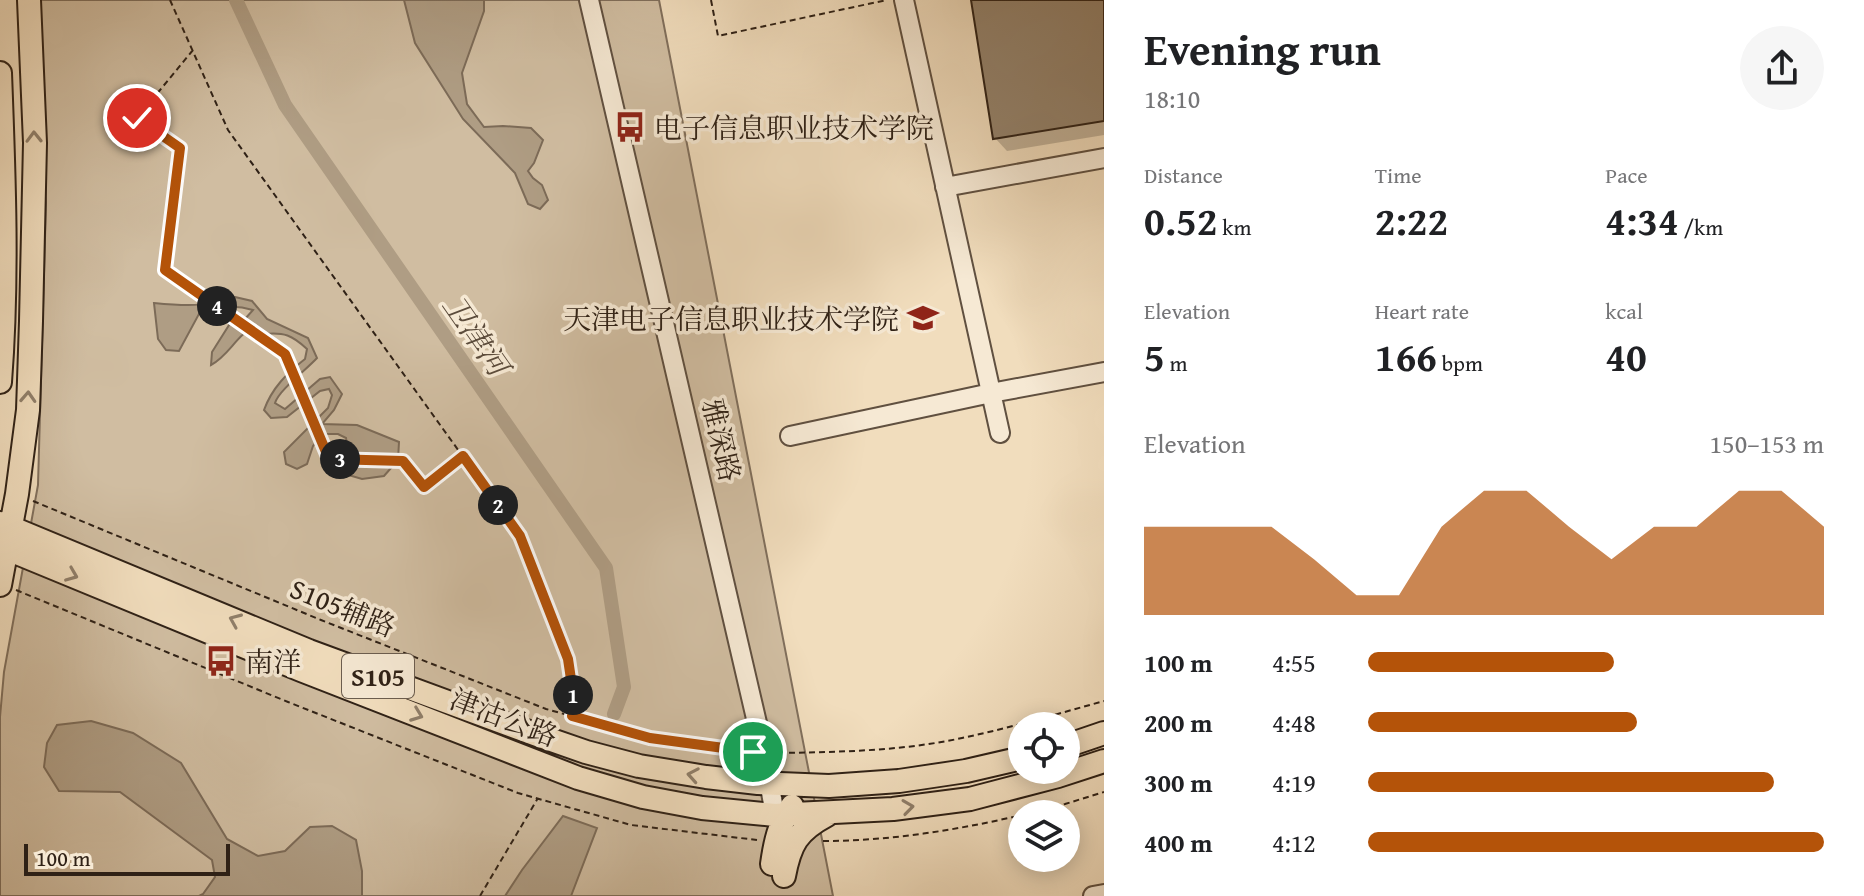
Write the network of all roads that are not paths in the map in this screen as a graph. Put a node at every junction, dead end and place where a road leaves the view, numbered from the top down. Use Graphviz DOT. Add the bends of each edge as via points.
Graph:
graph roads {
  1 [pos="29,0"];
  2 [pos="579,0"];
  3 [pos="589,0"];
  4 [pos="904,0"];
  5 [pos="0,73"];
  6 [pos="1104,158"];
  7 [pos="945,187"];
  8 [pos="1104,372"];
  9 [pos="0,382"];
  10 [pos="991,393"];
  11 [pos="1000,433"];
  12 [pos="790,436"];
  13 [pos="4,536"];
  14 [pos="0,585"];
  15 [pos="1104,733"];
  16 [pos="1080,741"];
  17 [pos="758,753"];
  18 [pos="1008,761"];
  19 [pos="1104,761"];
  20 [pos="764,784"];
  21 [pos="829,786"];
  22 [pos="830,813"];
  23 [pos="776,820"];
  24 [pos="780,883"];
  25 [pos="1104,894"];
  26 [pos="1093,896"];
  13 -- 1 [label="main road, one-way" via="17,494 28,410 35,143"];
  2 -- 17 [label="street, 雅深路"];
  3 -- 17 [label="street, 雅深路"];
  4 -- 7 [label="street"];
  5 -- 9 [label="main road"];
  6 -- 7 [label="street"];
  7 -- 10 [label="street"];
  8 -- 10 [label="street"];
  10 -- 11 [label="street"];
  10 -- 12 [label="street"];
  13 -- 14 [label="main road"];
  20 -- 13 [label="main road, 津沽公路 / S105, one-way" via="639,766 550,740"];
  13 -- 23 [label="main road, 津沽公路 / S105, one-way" via="301,670 578,778 643,797"];
  15 -- 16 [label="main road"];
  17 -- 20 [label="street, 雅深路"];
  18 -- 21 [label="main road, 津沽公路 / S105" via="899,781"];
  22 -- 19 [label="main road, 津沽公路 / S105, one-way" via="970,799"];
  20 -- 21 [label="main road, 津沽公路 / S105"];
  20 -- 23 [label="street, 雅深路"];
  21 -- 23 [label="main road" via="799,799"];
  22 -- 23 [label="main road, 津沽公路 / S105"];
  22 -- 24 [label="main road" via="794,841"];
  23 -- 24 [label="main road, 雅深路"];
  25 -- 26 [label="street"];
}
